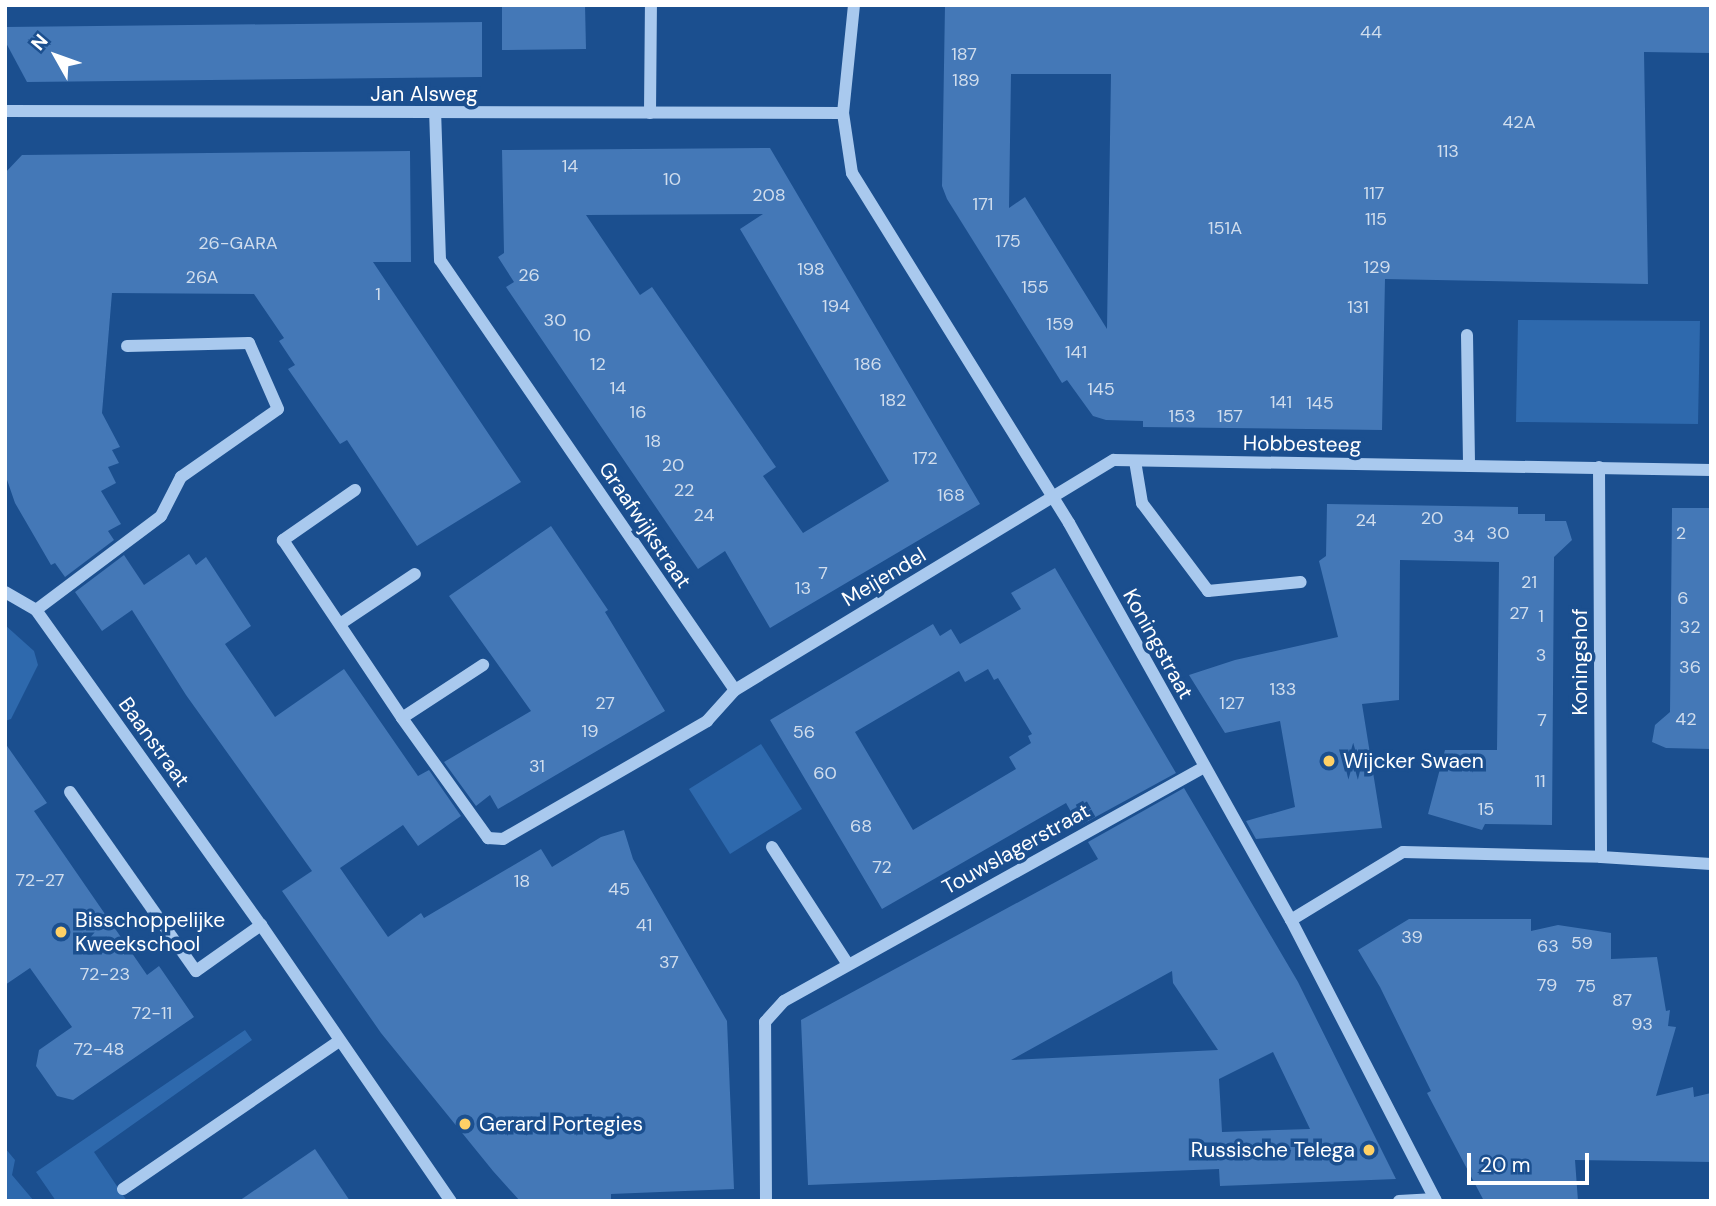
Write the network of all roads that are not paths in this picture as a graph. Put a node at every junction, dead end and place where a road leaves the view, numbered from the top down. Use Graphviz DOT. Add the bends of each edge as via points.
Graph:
graph roads {
  1 [pos="651,5"];
  2 [pos="854,5"];
  3 [pos="5,111"];
  4 [pos="435,113"];
  5 [pos="650,113"];
  6 [pos="844,113"];
  7 [pos="1467,335"];
  8 [pos="127,346"];
  9 [pos="1135,461"];
  10 [pos="1469,466"];
  11 [pos="1599,467"];
  12 [pos="1711,470"];
  13 [pos="355,490"];
  14 [pos="1052,497"];
  15 [pos="415,574"];
  16 [pos="1301,582"];
  17 [pos="5,592"];
  18 [pos="36,610"];
  19 [pos="340,624"];
  20 [pos="483,665"];
  21 [pos="735,690"];
  22 [pos="402,718"];
  23 [pos="1204,767"];
  24 [pos="70,792"];
  25 [pos="772,848"];
  26 [pos="1601,858"];
  27 [pos="1711,864"];
  28 [pos="1290,920"];
  29 [pos="261,925"];
  30 [pos="847,963"];
  31 [pos="339,1041"];
  32 [pos="123,1189"];
  33 [pos="1435,1200"];
  34 [pos="451,1201"];
  35 [pos="766,1201"];
  36 [pos="1399,1201"];
  1 -- 5 [label="street"];
  2 -- 6 [label="street, Koningstraat"];
  3 -- 4 [label="street, Jan Alsweg"];
  4 -- 5 [label="street, Jan Alsweg"];
  4 -- 21 [label="street, Graafwijkstraat" via="440,260"];
  5 -- 6 [label="street, Jan Alsweg"];
  6 -- 14 [label="street, Koningstraat" via="852,173"];
  7 -- 10 [label="street"];
  8 -- 18 [label="street" via="249,343 278,409 180,477 161,516"];
  9 -- 10 [label="street, Hobbesteeg"];
  9 -- 14 [label="street, Hobbesteeg" via="1114,460"];
  9 -- 16 [label="street" via="1142,503 1209,591"];
  10 -- 11 [label="street, Hobbesteeg"];
  11 -- 12 [label="street, Hobbesteeg"];
  11 -- 26 [label="street, Koningshof"];
  13 -- 19 [label="street" via="283,540"];
  14 -- 21 [label="street, Meijendel"];
  14 -- 23 [label="street, Koningstraat"];
  15 -- 19 [label="street"];
  17 -- 18 [label="street, Baanstraat"];
  18 -- 29 [label="street, Baanstraat"];
  19 -- 22 [label="street"];
  20 -- 22 [label="street"];
  21 -- 22 [label="street" via="707,721 503,839 488,838"];
  23 -- 28 [label="street, Koningstraat"];
  23 -- 30 [label="street, Touwslagerstraat"];
  24 -- 29 [label="street" via="196,971"];
  25 -- 30 [label="street"];
  26 -- 27 [label="street"];
  26 -- 28 [label="street" via="1403,852"];
  28 -- 33 [label="street, Koningstraat"];
  29 -- 31 [label="street, Baanstraat"];
  30 -- 35 [label="street, Touwslagerstraat" via="784,1000 765,1022"];
  31 -- 32 [label="street"];
  31 -- 34 [label="street, Baanstraat"];
  33 -- 36 [label="street"];
}
